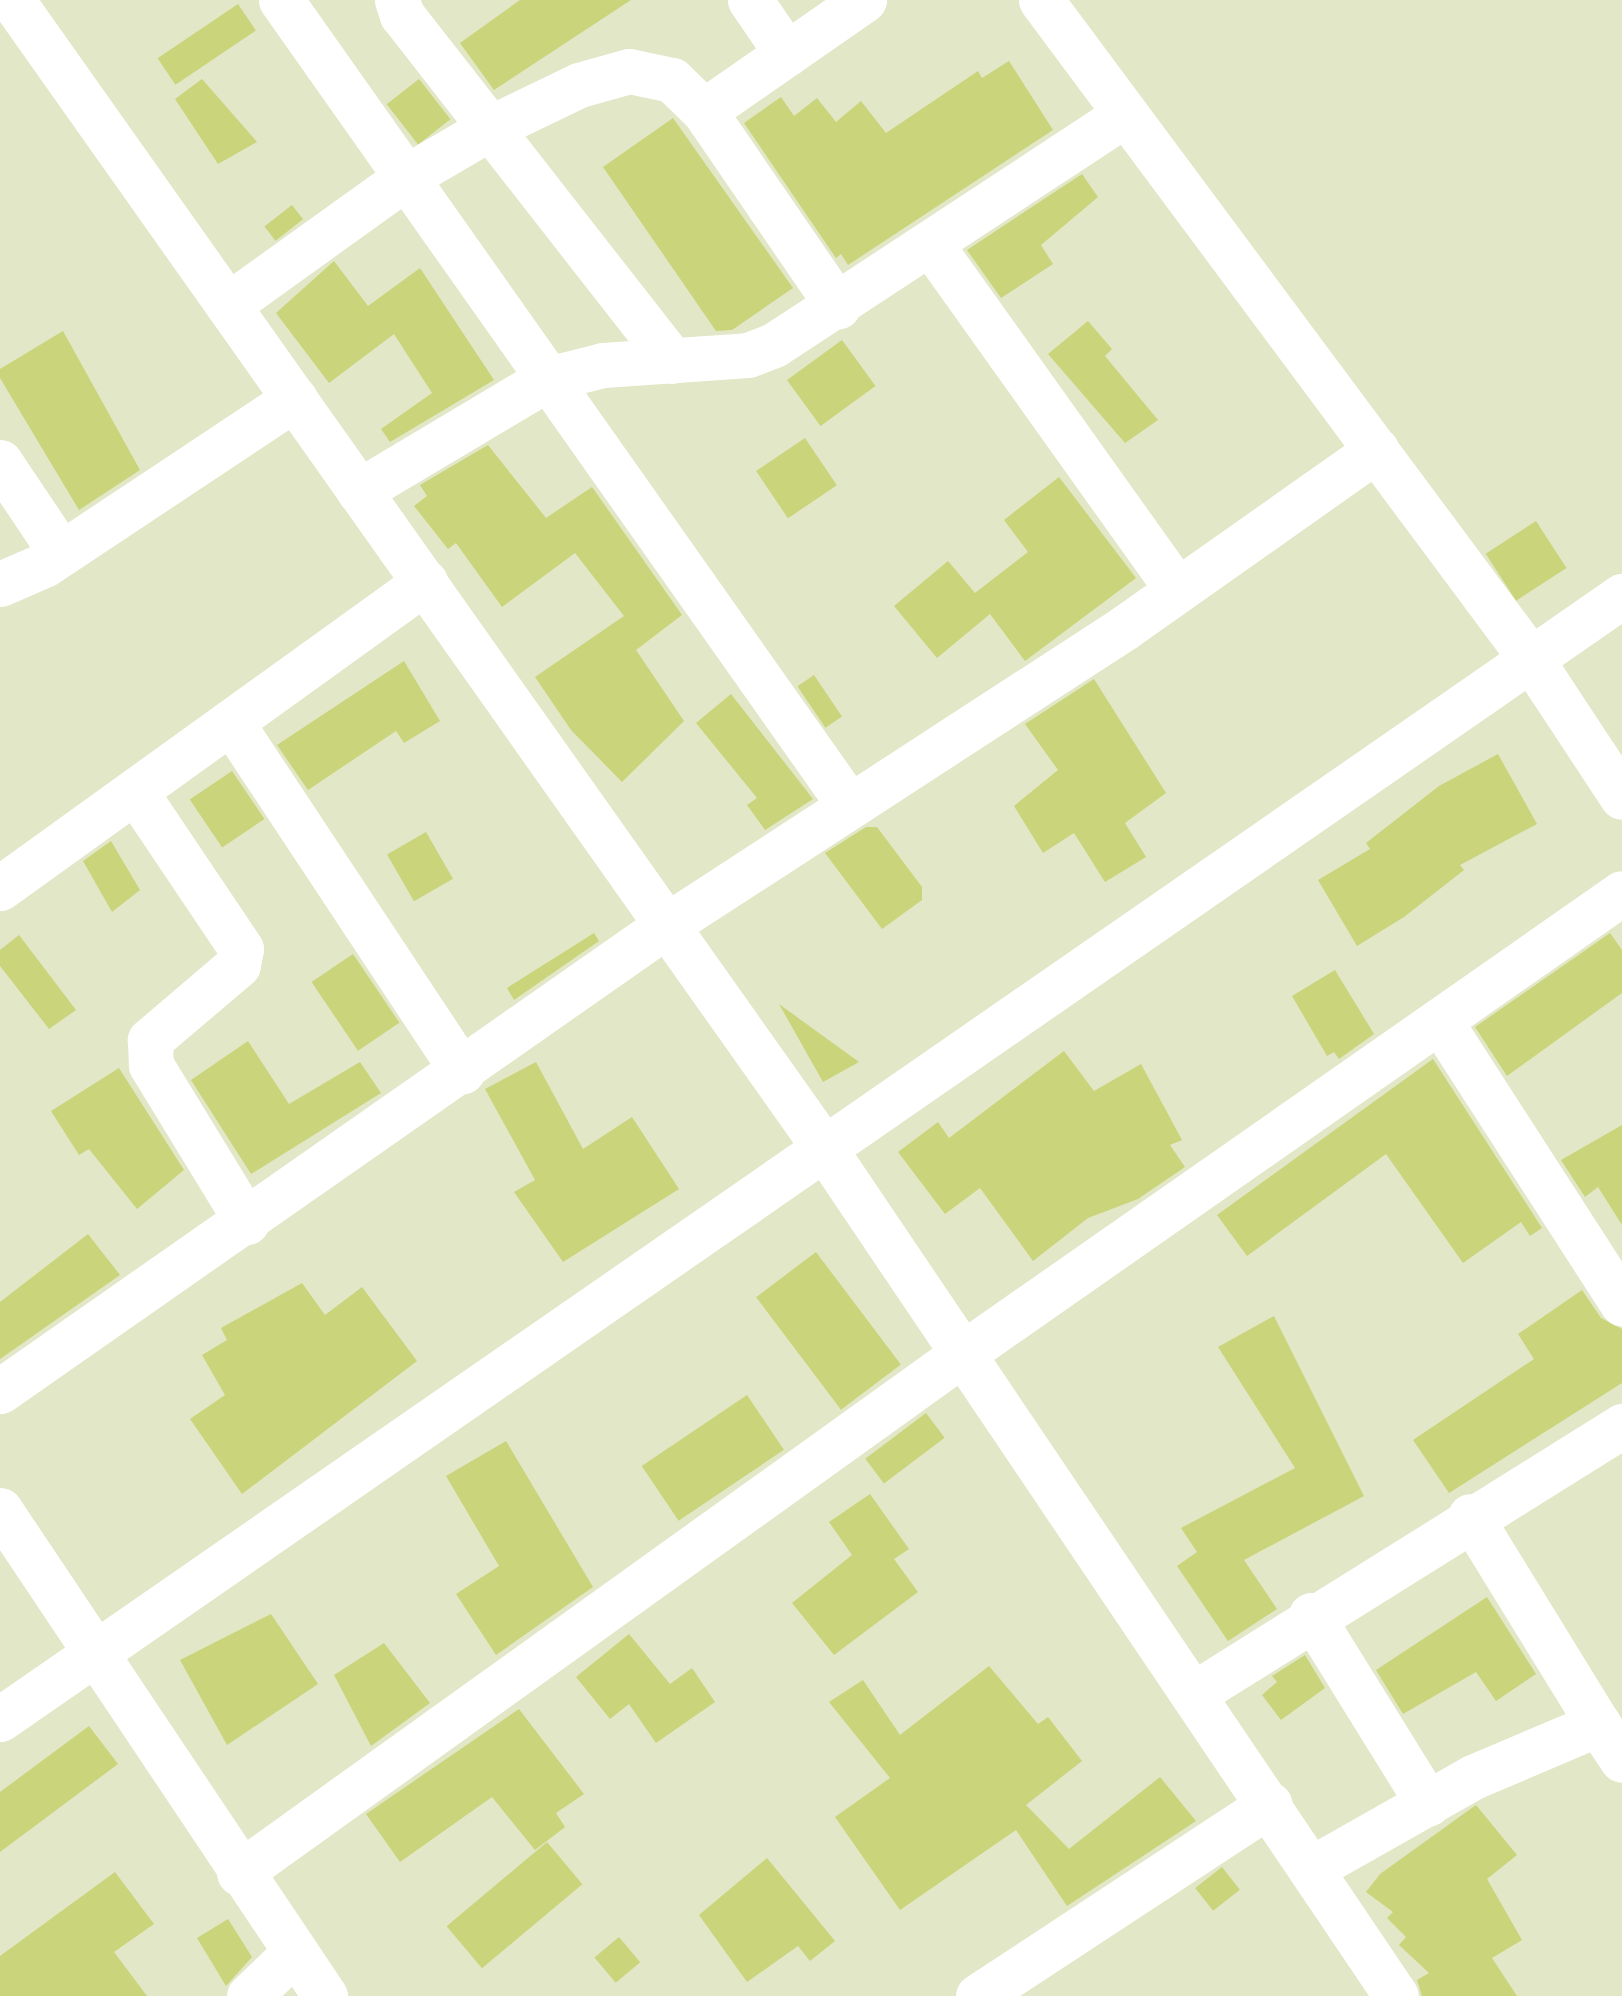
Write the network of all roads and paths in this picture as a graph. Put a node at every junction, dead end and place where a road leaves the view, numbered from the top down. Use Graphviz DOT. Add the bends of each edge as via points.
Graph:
graph roads {
  1 [pos="12,0"];
  2 [pos="281,0"];
  3 [pos="397,0"];
  4 [pos="750,0"];
  5 [pos="864,0"];
  6 [pos="1041,0"];
  7 [pos="787,54"];
  8 [pos="704,111"];
  9 [pos="1124,114"];
  10 [pos="490,128"];
  11 [pos="406,177"];
  12 [pos="932,246"];
  13 [pos="228,305"];
  14 [pos="838,307"];
  15 [pos="672,361"];
  16 [pos="547,380"];
  17 [pos="295,398"];
  18 [pos="1376,450"];
  19 [pos="0,462"];
  20 [pos="359,491"];
  21 [pos="60,553"];
  22 [pos="425,582"];
  23 [pos="0,584"];
  24 [pos="1177,590"];
  25 [pos="1622,596"];
  26 [pos="1531,659"];
  27 [pos="231,722"];
  28 [pos="136,791"];
  29 [pos="1622,797"];
  30 [pos="849,805"];
  31 [pos="0,888"];
  32 [pos="1622,893"];
  33 [pos="667,925"];
  34 [pos="1440,1020"];
  35 [pos="462,1071"];
  36 [pos="822,1146"];
  37 [pos="246,1222"];
  38 [pos="1622,1303"];
  39 [pos="965,1352"];
  40 [pos="0,1391"];
  41 [pos="1622,1426"];
  42 [pos="0,1510"];
  43 [pos="1470,1516"];
  44 [pos="1311,1615"];
  45 [pos="97,1648"];
  46 [pos="1194,1692"];
  47 [pos="0,1719"];
  48 [pos="1610,1742"];
  49 [pos="1270,1804"];
  50 [pos="1428,1804"];
  51 [pos="1314,1866"];
  52 [pos="240,1873"];
  53 [pos="295,1952"];
  54 [pos="1393,1995"];
  55 [pos="249,1996"];
  56 [pos="324,1996"];
  57 [pos="978,1996"];
  1 -- 13 [label="street"];
  2 -- 11 [label="street"];
  3 -- 10 [label="street"];
  4 -- 7 [label="street"];
  5 -- 7 [label="street"];
  6 -- 9 [label="street"];
  7 -- 8 [label="street"];
  8 -- 10 [label="street" via="672,80 628,71 579,84"];
  8 -- 14 [label="street"];
  9 -- 12 [label="street"];
  9 -- 18 [label="street"];
  10 -- 11 [label="street"];
  10 -- 15 [label="street"];
  11 -- 13 [label="street"];
  11 -- 16 [label="street"];
  12 -- 14 [label="street"];
  12 -- 24 [label="street"];
  13 -- 17 [label="street"];
  14 -- 15 [label="street" via="748,355"];
  15 -- 16 [label="street" via="603,366"];
  16 -- 20 [label="street"];
  16 -- 30 [label="street"];
  17 -- 20 [label="street"];
  17 -- 21 [label="street"];
  18 -- 24 [label="street"];
  18 -- 26 [label="street"];
  19 -- 21 [label="street"];
  20 -- 22 [label="street"];
  21 -- 23 [label="street"];
  22 -- 27 [label="street"];
  22 -- 33 [label="street"];
  24 -- 30 [label="street"];
  25 -- 26 [label="street"];
  26 -- 29 [label="street"];
  26 -- 36 [label="street"];
  27 -- 28 [label="street"];
  27 -- 35 [label="street"];
  28 -- 31 [label="street"];
  28 -- 37 [label="street" via="241,948 238,965 150,1040 151,1065"];
  30 -- 33 [label="street"];
  32 -- 34 [label="street"];
  33 -- 35 [label="street"];
  33 -- 36 [label="street"];
  34 -- 38 [label="street"];
  34 -- 39 [label="street"];
  35 -- 37 [label="street"];
  36 -- 39 [label="street"];
  36 -- 45 [label="street"];
  37 -- 40 [label="street"];
  39 -- 46 [label="street"];
  39 -- 52 [label="street"];
  41 -- 43 [label="street"];
  42 -- 45 [label="street"];
  43 -- 44 [label="street"];
  43 -- 48 [label="street"];
  44 -- 46 [label="street"];
  44 -- 50 [label="street"];
  45 -- 47 [label="street"];
  45 -- 52 [label="street"];
  46 -- 49 [label="street"];
  48 -- 50 [label="street" via="1473,1777"];
  49 -- 51 [label="street"];
  49 -- 57 [label="street"];
  50 -- 51 [label="street"];
  51 -- 54 [label="street"];
  52 -- 53 [label="street"];
  53 -- 55 [label="street"];
  53 -- 56 [label="street"];
}
